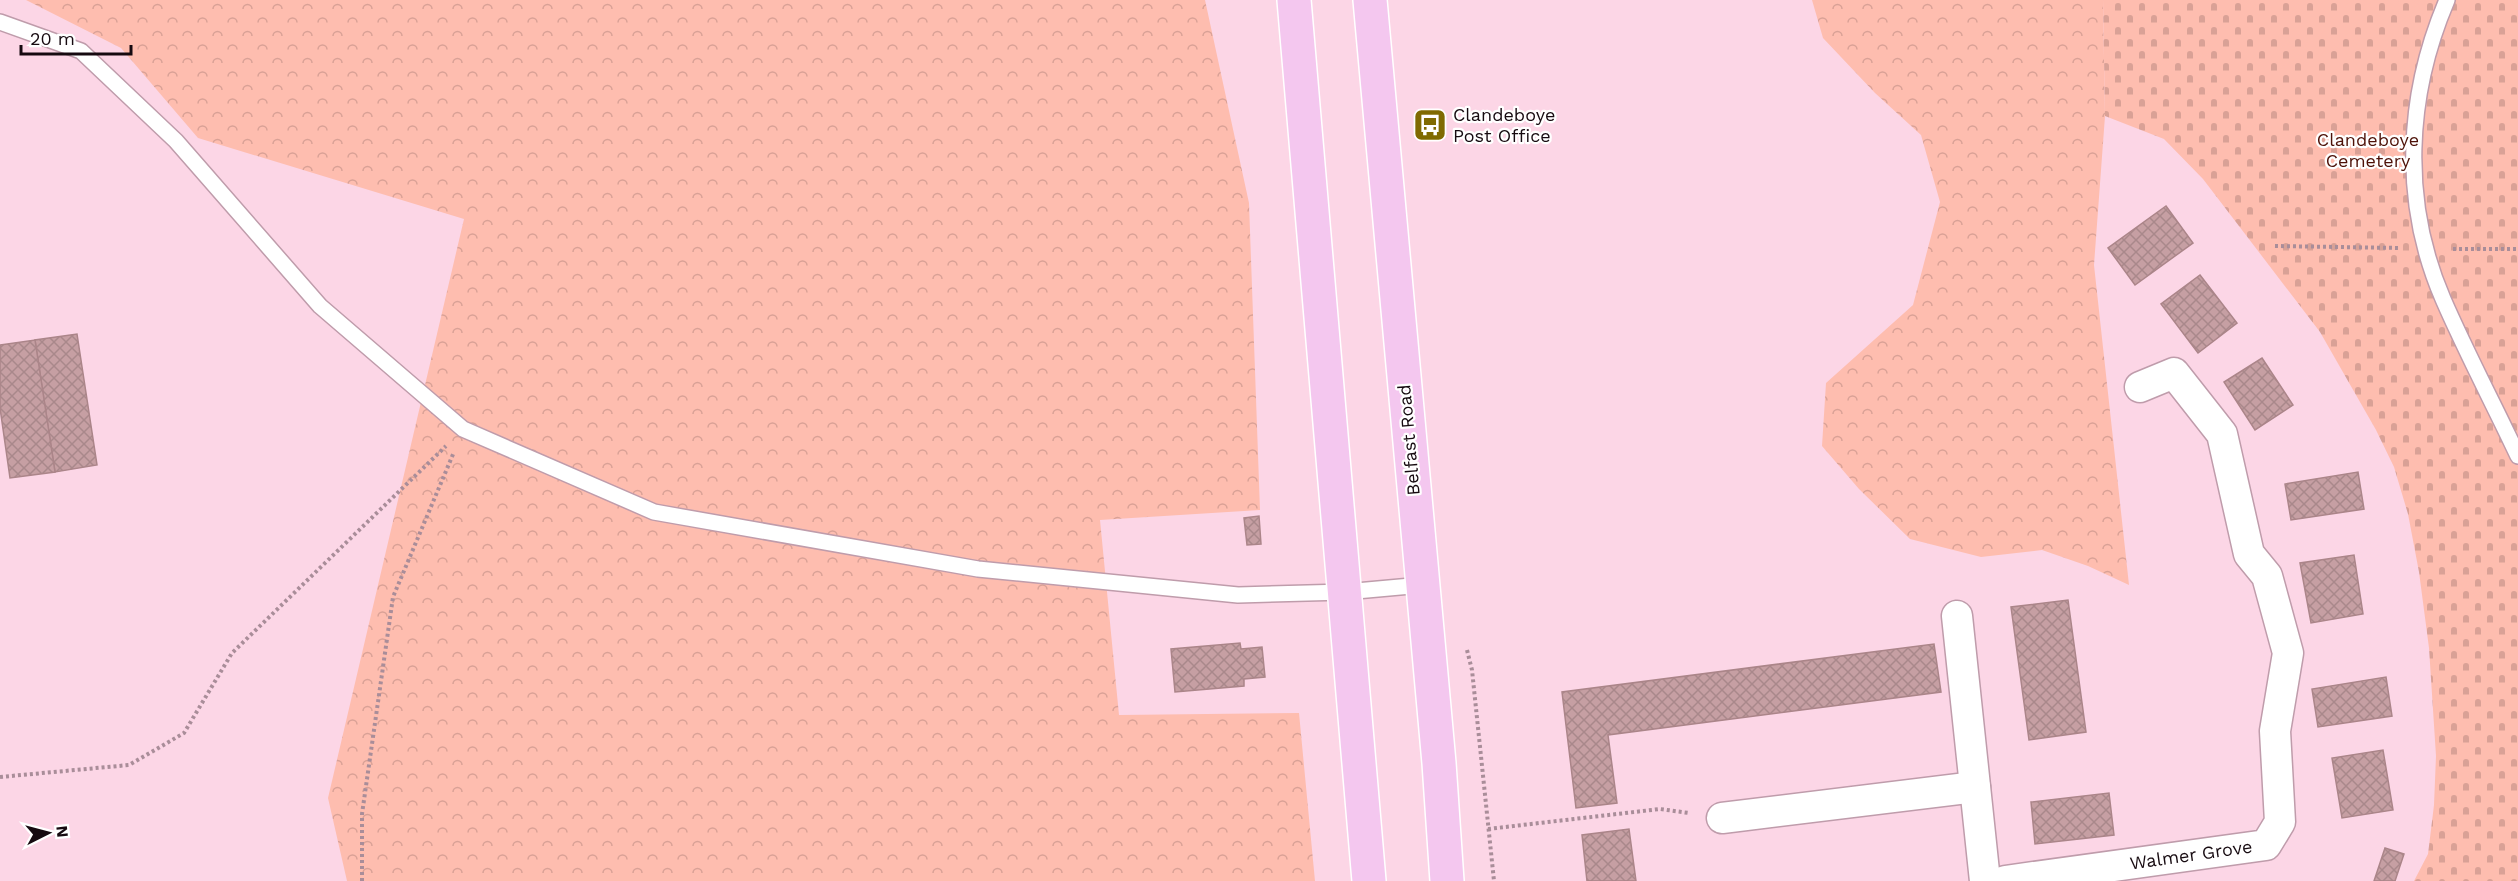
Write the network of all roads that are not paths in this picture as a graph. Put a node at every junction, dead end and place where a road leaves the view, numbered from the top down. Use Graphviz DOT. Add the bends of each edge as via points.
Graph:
graph roads {
  1 [pos="1294,0"];
  2 [pos="1370,0"];
  3 [pos="2447,0"];
  4 [pos="0,22"];
  5 [pos="2140,387"];
  6 [pos="2518,456"];
  7 [pos="1422,585"];
  8 [pos="1345,592"];
  9 [pos="1957,616"];
  10 [pos="1439,763"];
  11 [pos="1975,788"];
  12 [pos="1722,818"];
  13 [pos="1369,881"];
  14 [pos="1447,881"];
  15 [pos="1466,881"];
  16 [pos="1985,881"];
  17 [pos="2005,881"];
  1 -- 8 [label="highway"];
  2 -- 7 [label="highway, Belfast Road"];
  3 -- 6 [label="lane" via="2423,71 2413,129 2414,185 2426,249 2442,297"];
  4 -- 8 [label="lane" via="81,51 176,141 320,306 464,429 654,512 978,569 1238,595"];
  5 -- 17 [label="street, Walmer Grove" via="2174,373 2222,434 2249,554 2267,576 2288,653 2275,731 2280,822 2266,845"];
  7 -- 8 [label="lane"];
  7 -- 10 [label="highway, Belfast Road"];
  8 -- 13 [label="highway"];
  9 -- 11 [label="street"];
  10 -- 14 [label="highway, Belfast Road"];
  10 -- 15 [label="highway"];
  11 -- 12 [label="street"];
  11 -- 16 [label="street"];
}
